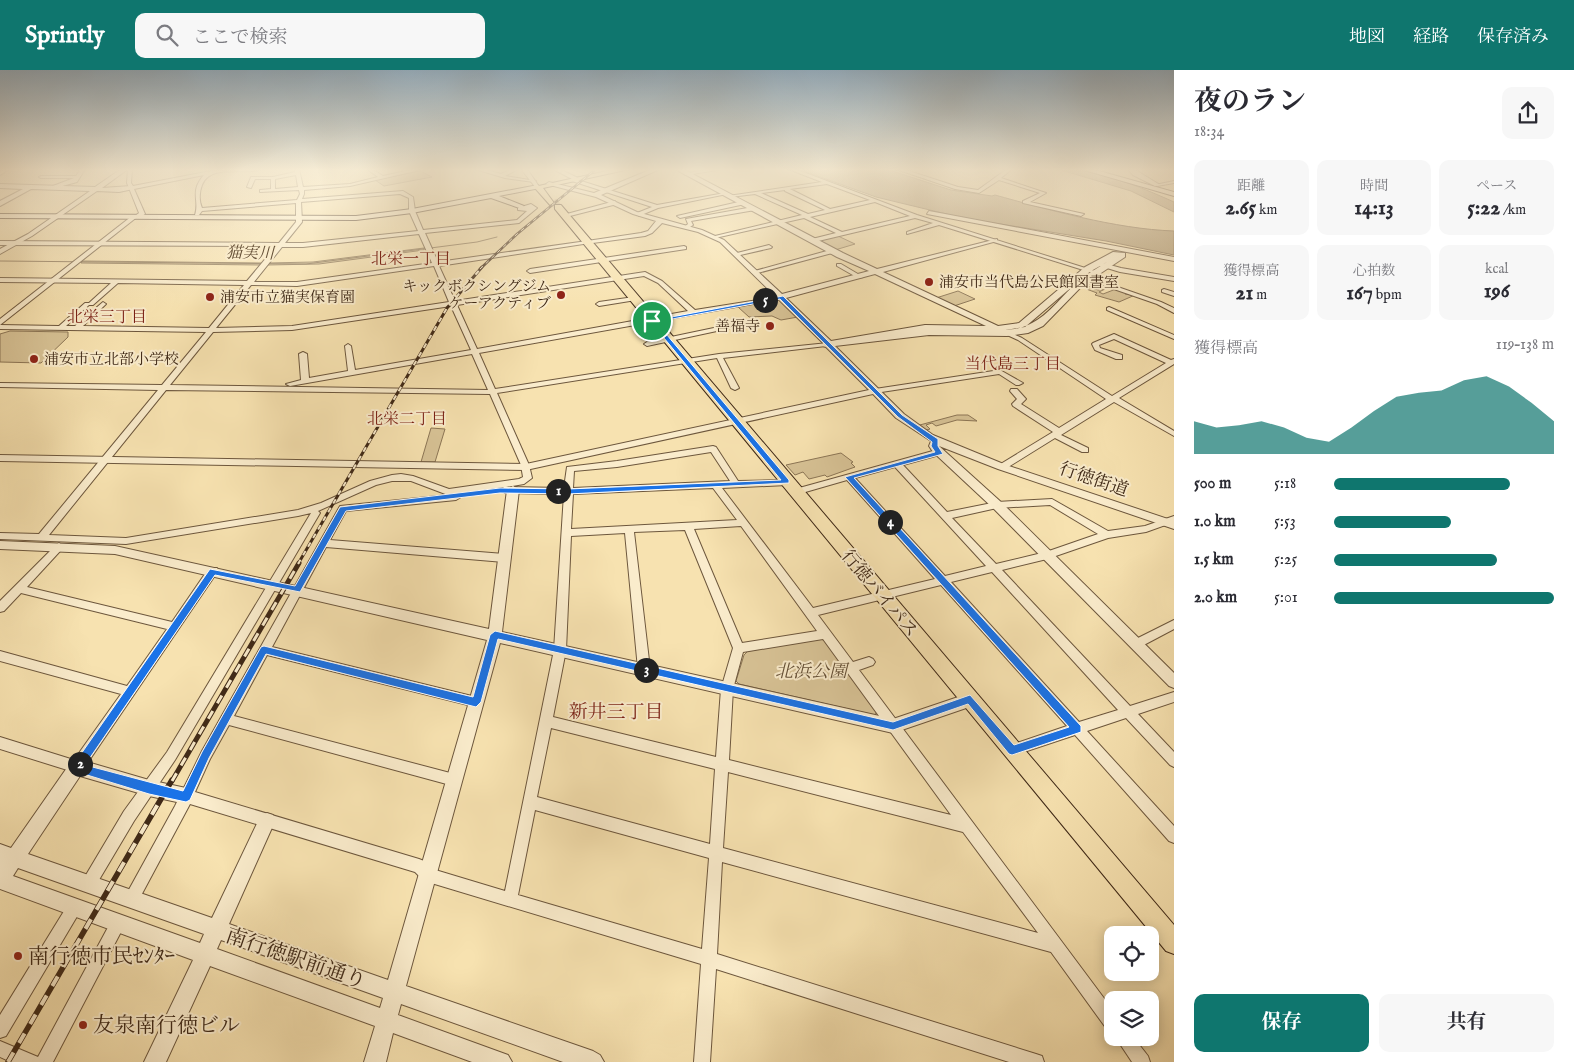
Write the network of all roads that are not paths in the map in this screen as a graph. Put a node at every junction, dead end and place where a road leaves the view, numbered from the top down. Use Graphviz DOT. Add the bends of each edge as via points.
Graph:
graph roads {
  1 [pos="139,215"];
  2 [pos="196,215"];
  3 [pos="299,215"];
  4 [pos="378,215"];
  5 [pos="414,215"];
  6 [pos="525,215"];
  7 [pos="562,215"];
  8 [pos="566,215"];
  9 [pos="644,215"];
  10 [pos="683,215"];
  11 [pos="713,215"];
  12 [pos="767,215"];
  13 [pos="803,215"];
  14 [pos="814,215"];
  15 [pos="939,215"];
  16 [pos="0,216"];
  17 [pos="58,216"];
  18 [pos="680,216"];
  19 [pos="915,216"];
  20 [pos="136,217"];
  21 [pos="807,217"];
  22 [pos="194,218"];
  23 [pos="299,219"];
  24 [pos="661,220"];
  25 [pos="894,222"];
  26 [pos="966,222"];
  27 [pos="781,223"];
  28 [pos="940,223"];
  29 [pos="901,225"];
  30 [pos="687,227"];
  31 [pos="959,228"];
  32 [pos="910,231"];
  33 [pos="421,232"];
  34 [pos="843,234"];
  35 [pos="717,238"];
  36 [pos="814,240"];
  37 [pos="995,240"];
  38 [pos="0,243"];
  39 [pos="17,243"];
  40 [pos="587,243"];
  41 [pos="100,244"];
  42 [pos="281,246"];
  43 [pos="769,247"];
  44 [pos="684,248"];
  45 [pos="834,251"];
  46 [pos="0,252"];
  47 [pos="736,254"];
  48 [pos="1174,259"];
  49 [pos="601,260"];
  50 [pos="436,265"];
  51 [pos="839,265"];
  52 [pos="1095,270"];
  53 [pos="530,271"];
  54 [pos="754,272"];
  55 [pos="879,272"];
  56 [pos="860,277"];
  57 [pos="617,279"];
  58 [pos="1174,279"];
  59 [pos="0,280"];
  60 [pos="52,281"];
  61 [pos="116,282"];
  62 [pos="250,284"];
  63 [pos="1164,291"];
  64 [pos="1174,294"];
  65 [pos="781,297"];
  66 [pos="634,299"];
  67 [pos="103,304"];
  68 [pos="453,304"];
  69 [pos="599,304"];
  70 [pos="1109,309"];
  71 [pos="1174,311"];
  72 [pos="694,313"];
  73 [pos="652,321"];
  74 [pos="752,322"];
  75 [pos="0,323"];
  76 [pos="0,327"];
  77 [pos="60,328"];
  78 [pos="77,328"];
  79 [pos="998,329"];
  80 [pos="212,330"];
  81 [pos="1007,333"];
  82 [pos="1174,337"];
  83 [pos="863,338"];
  84 [pos="669,340"];
  85 [pos="647,344"];
  86 [pos="826,344"];
  87 [pos="348,346"];
  88 [pos="475,352"];
  89 [pos="303,354"];
  90 [pos="719,356"];
  91 [pos="1119,357"];
  92 [pos="1173,361"];
  93 [pos="686,362"];
  94 [pos="352,373"];
  95 [pos="305,381"];
  96 [pos="1019,383"];
  97 [pos="0,385"];
  98 [pos="165,387"];
  99 [pos="735,388"];
  100 [pos="282,389"];
  101 [pos="875,391"];
  102 [pos="1014,391"];
  103 [pos="492,392"];
  104 [pos="1112,399"];
  105 [pos="737,422"];
  106 [pos="1056,432"];
  107 [pos="1174,434"];
  108 [pos="938,447"];
  109 [pos="1085,450"];
  110 [pos="0,458"];
  111 [pos="105,460"];
  112 [pos="896,464"];
  113 [pos="526,467"];
  114 [pos="1002,467"];
  115 [pos="849,477"];
  116 [pos="735,483"];
  117 [pos="715,484"];
  118 [pos="791,487"];
  119 [pos="513,490"];
  120 [pos="568,492"];
  121 [pos="997,505"];
  122 [pos="315,513"];
  123 [pos="945,516"];
  124 [pos="1171,522"];
  125 [pos="743,523"];
  126 [pos="688,526"];
  127 [pos="630,529"];
  128 [pos="566,533"];
  129 [pos="1107,535"];
  130 [pos="0,536"];
  131 [pos="42,537"];
  132 [pos="324,542"];
  133 [pos="0,545"];
  134 [pos="59,547"];
  135 [pos="1046,554"];
  136 [pos="504,558"];
  137 [pos="993,568"];
  138 [pos="213,572"];
  139 [pos="944,580"];
  140 [pos="273,584"];
  141 [pos="19,588"];
  142 [pos="298,590"];
  143 [pos="883,596"];
  144 [pos="0,608"];
  145 [pos="810,613"];
  146 [pos="1174,624"];
  147 [pos="175,627"];
  148 [pos="826,634"];
  149 [pos="495,635"];
  150 [pos="1136,644"];
  151 [pos="740,648"];
  152 [pos="264,650"];
  153 [pos="560,650"];
  154 [pos="0,656"];
  155 [pos="869,662"];
  156 [pos="851,668"];
  157 [pos="644,669"];
  158 [pos="1174,682"];
  159 [pos="727,689"];
  160 [pos="130,692"];
  161 [pos="1174,697"];
  162 [pos="970,700"];
  163 [pos="476,702"];
  164 [pos="1129,712"];
  165 [pos="226,719"];
  166 [pos="546,721"];
  167 [pos="893,726"];
  168 [pos="1077,729"];
  169 [pos="0,744"];
  170 [pos="1012,750"];
  171 [pos="1174,760"];
  172 [pos="721,765"];
  173 [pos="77,767"];
  174 [pos="454,780"];
  175 [pos="149,788"];
  176 [pos="186,796"];
  177 [pos="530,802"];
  178 [pos="267,821"];
  179 [pos="968,826"];
  180 [pos="1174,836"];
  181 [pos="716,853"];
  182 [pos="7,856"];
  183 [pos="428,875"];
  184 [pos="0,880"];
  185 [pos="88,885"];
  186 [pos="131,900"];
  187 [pos="510,900"];
  188 [pos="74,908"];
  189 [pos="118,923"];
  190 [pos="217,930"];
  191 [pos="1174,943"];
  192 [pos="1056,946"];
  193 [pos="205,955"];
  194 [pos="709,959"];
  195 [pos="395,992"];
  196 [pos="1104,1011"];
  197 [pos="387,1021"];
  198 [pos="0,1030"];
  199 [pos="1130,1046"];
  200 [pos="0,1049"];
  201 [pos="31,1062"];
  202 [pos="44,1062"];
  203 [pos="155,1062"];
  204 [pos="375,1062"];
  205 [pos="502,1062"];
  206 [pos="593,1062"];
  207 [pos="702,1062"];
  208 [pos="1036,1062"];
  209 [pos="1142,1062"];
  1 -- 20 [label="street"];
  2 -- 22 [label="street"];
  3 -- 23 [label="street"];
  4 -- 23 [label="main road"];
  5 -- 33 [label="street"];
  6 -- 33 [label="street" via="519,221"];
  7 -- 40 [label="main road, 行徳バイパス"];
  8 -- 40 [label="main road, 行徳バイパス"];
  9 -- 24 [label="street"];
  10 -- 18 [label="street"];
  11 -- 30 [label="street" via="688,220 691,224"];
  12 -- 27 [label="street"];
  13 -- 21 [label="street"];
  14 -- 21 [label="street"];
  15 -- 26 [label="street"];
  16 -- 17 [label="main road"];
  17 -- 20 [label="main road"];
  17 -- 39 [label="street"];
  19 -- 25 [label="street"];
  19 -- 28 [label="street"];
  20 -- 22 [label="main road"];
  20 -- 41 [label="street"];
  21 -- 27 [label="street"];
  21 -- 34 [label="street"];
  22 -- 23 [label="main road"];
  23 -- 42 [label="street"];
  24 -- 30 [label="street"];
  24 -- 40 [label="street" via="643,235"];
  25 -- 29 [label="street"];
  25 -- 34 [label="street"];
  26 -- 31 [label="street"];
  26 -- 48 [label="street"];
  27 -- 35 [label="street"];
  27 -- 36 [label="street"];
  28 -- 31 [label="street"];
  28 -- 32 [label="street"];
  30 -- 35 [label="street"];
  31 -- 37 [label="street"];
  33 -- 42 [label="street"];
  33 -- 50 [label="street"];
  34 -- 36 [label="street"];
  35 -- 47 [label="street"];
  36 -- 45 [label="street"];
  37 -- 52 [label="street"];
  37 -- 55 [label="street"];
  38 -- 39 [label="street"];
  39 -- 41 [label="street"];
  39 -- 46 [label="street"];
  40 -- 49 [label="main road, 行徳バイパス"];
  40 -- 50 [label="street"];
  41 -- 42 [label="street"];
  41 -- 60 [label="street"];
  42 -- 62 [label="street"];
  43 -- 47 [label="street"];
  44 -- 49 [label="street"];
  45 -- 54 [label="street"];
  45 -- 55 [label="street"];
  47 -- 54 [label="street"];
  49 -- 53 [label="street"];
  49 -- 57 [label="main road, 行徳バイパス"];
  50 -- 62 [label="street" via="307,283"];
  50 -- 68 [label="street"];
  51 -- 56 [label="street"];
  52 -- 58 [label="street"];
  52 -- 71 [label="street"];
  52 -- 79 [label="street" via="1072,280 1028,322"];
  52 -- 81 [label="street" via="1040,324 1025,331"];
  54 -- 65 [label="street"];
  55 -- 56 [label="street"];
  55 -- 79 [label="street"];
  56 -- 65 [label="street"];
  57 -- 66 [label="main road, 行徳バイパス"];
  57 -- 68 [label="street"];
  57 -- 72 [label="street" via="645,274 660,282"];
  59 -- 60 [label="street"];
  60 -- 61 [label="street"];
  60 -- 75 [label="street"];
  61 -- 62 [label="street"];
  61 -- 77 [label="street"];
  62 -- 80 [label="street"];
  63 -- 64 [label="street"];
  65 -- 72 [label="street"];
  65 -- 86 [label="street"];
  66 -- 69 [label="street"];
  66 -- 73 [label="main road, 行徳バイパス"];
  67 -- 78 [label="street"];
  68 -- 80 [label="street" via="292,328"];
  68 -- 88 [label="street"];
  70 -- 82 [label="street"];
  72 -- 73 [label="street"];
  73 -- 84 [label="main road, 行徳バイパス"];
  73 -- 88 [label="street"];
  74 -- 84 [label="street"];
  76 -- 77 [label="street"];
  77 -- 78 [label="street"];
  78 -- 80 [label="street"];
  79 -- 81 [label="street"];
  79 -- 83 [label="street" via="925,328"];
  80 -- 98 [label="street"];
  81 -- 83 [label="street" via="936,332"];
  81 -- 104 [label="street"];
  83 -- 86 [label="street"];
  84 -- 85 [label="street"];
  84 -- 93 [label="main road, 行徳バイパス"];
  86 -- 90 [label="street"];
  86 -- 101 [label="street"];
  87 -- 94 [label="street"];
  88 -- 94 [label="street"];
  88 -- 103 [label="street"];
  89 -- 95 [label="street"];
  90 -- 93 [label="street"];
  90 -- 99 [label="street"];
  91 -- 92 [label="street" via="1097,349 1095,344 1114,336"];
  92 -- 104 [label="street"];
  93 -- 103 [label="street"];
  93 -- 105 [label="main road, 行徳バイパス"];
  94 -- 95 [label="street"];
  95 -- 100 [label="street"];
  96 -- 101 [label="street" via="1000,372"];
  97 -- 98 [label="street"];
  98 -- 100 [label="street"];
  98 -- 111 [label="street"];
  100 -- 103 [label="street"];
  101 -- 105 [label="street"];
  101 -- 108 [label="street"];
  102 -- 106 [label="street" via="1022,399 1016,404"];
  103 -- 113 [label="street"];
  104 -- 106 [label="street"];
  104 -- 107 [label="street"];
  105 -- 113 [label="street"];
  105 -- 118 [label="main road, 行徳バイパス"];
  106 -- 109 [label="street"];
  106 -- 114 [label="street"];
  108 -- 112 [label="street"];
  108 -- 114 [label="street, 行徳街道"];
  108 -- 121 [label="street"];
  110 -- 111 [label="street"];
  111 -- 113 [label="street"];
  111 -- 131 [label="street"];
  112 -- 115 [label="street"];
  112 -- 123 [label="street"];
  113 -- 131 [label="street" via="528,478 521,482 449,492 402,477 388,479 325,506 298,513 135,540"];
  114 -- 124 [label="street, 行徳街道"];
  115 -- 118 [label="street"];
  115 -- 139 [label="street"];
  116 -- 117 [label="street"];
  116 -- 118 [label="street"];
  116 -- 120 [label="street" via="713,449 570,469"];
  117 -- 120 [label="street"];
  117 -- 125 [label="street"];
  118 -- 143 [label="main road, 行徳バイパス"];
  119 -- 120 [label="street"];
  119 -- 132 [label="street" via="343,508"];
  119 -- 136 [label="street"];
  120 -- 128 [label="street"];
  121 -- 123 [label="street"];
  121 -- 129 [label="street" via="1052,502"];
  121 -- 135 [label="street"];
  122 -- 140 [label="street"];
  123 -- 137 [label="street"];
  124 -- 129 [label="street"];
  125 -- 126 [label="street"];
  125 -- 145 [label="street"];
  126 -- 127 [label="street"];
  126 -- 151 [label="street"];
  127 -- 128 [label="street"];
  127 -- 157 [label="street"];
  128 -- 153 [label="street"];
  129 -- 135 [label="street"];
  130 -- 131 [label="street"];
  132 -- 136 [label="street"];
  132 -- 142 [label="street"];
  133 -- 134 [label="street"];
  134 -- 138 [label="street" via="115,550"];
  134 -- 141 [label="street"];
  135 -- 137 [label="street"];
  135 -- 150 [label="street"];
  136 -- 149 [label="street"];
  137 -- 139 [label="street"];
  137 -- 164 [label="street"];
  138 -- 140 [label="street"];
  138 -- 147 [label="street"];
  139 -- 143 [label="street"];
  139 -- 168 [label="street"];
  140 -- 142 [label="street"];
  140 -- 175 [label="street"];
  141 -- 144 [label="street"];
  141 -- 147 [label="street"];
  142 -- 149 [label="street"];
  142 -- 152 [label="street"];
  143 -- 145 [label="street"];
  143 -- 162 [label="main road, 行徳バイパス"];
  145 -- 148 [label="street"];
  146 -- 150 [label="street"];
  147 -- 160 [label="street"];
  148 -- 151 [label="street"];
  148 -- 156 [label="street"];
  149 -- 153 [label="street"];
  149 -- 163 [label="street"];
  150 -- 158 [label="street"];
  151 -- 159 [label="street"];
  152 -- 163 [label="street"];
  152 -- 165 [label="street"];
  153 -- 157 [label="street"];
  153 -- 166 [label="street"];
  154 -- 160 [label="street"];
  155 -- 156 [label="street"];
  156 -- 167 [label="street"];
  157 -- 159 [label="street"];
  159 -- 167 [label="street"];
  159 -- 172 [label="street"];
  160 -- 173 [label="street"];
  161 -- 164 [label="street"];
  162 -- 167 [label="street"];
  162 -- 170 [label="main road, 行徳バイパス"];
  163 -- 174 [label="street"];
  164 -- 168 [label="street"];
  164 -- 171 [label="street"];
  165 -- 174 [label="street"];
  165 -- 176 [label="street"];
  166 -- 172 [label="street"];
  166 -- 177 [label="street"];
  167 -- 179 [label="street"];
  168 -- 170 [label="street"];
  168 -- 180 [label="street"];
  169 -- 173 [label="street"];
  170 -- 191 [label="main road, 行徳バイパス"];
  172 -- 179 [label="street"];
  172 -- 181 [label="street"];
  173 -- 175 [label="street"];
  173 -- 182 [label="street"];
  174 -- 183 [label="street"];
  175 -- 176 [label="street"];
  175 -- 185 [label="street"];
  176 -- 178 [label="street"];
  176 -- 186 [label="street"];
  177 -- 181 [label="street"];
  177 -- 187 [label="street"];
  178 -- 183 [label="street" via="419,866"];
  178 -- 190 [label="street"];
  179 -- 192 [label="street"];
  181 -- 192 [label="street"];
  181 -- 194 [label="street"];
  182 -- 184 [label="street"];
  182 -- 185 [label="street, 南行徳駅前通り"];
  183 -- 187 [label="street"];
  183 -- 195 [label="street"];
  184 -- 188 [label="street, 南行徳駅前通り"];
  185 -- 186 [label="street, 南行徳駅前通り"];
  186 -- 190 [label="street, 南行徳駅前通り"];
  187 -- 194 [label="street"];
  188 -- 189 [label="street, 南行徳駅前通り"];
  188 -- 198 [label="street"];
  189 -- 193 [label="street, 南行徳駅前通り"];
  189 -- 202 [label="street"];
  190 -- 193 [label="street"];
  190 -- 195 [label="street, 南行徳駅前通り"];
  192 -- 196 [label="street"];
  193 -- 197 [label="street, 南行徳駅前通り"];
  193 -- 203 [label="street"];
  194 -- 207 [label="street"];
  194 -- 208 [label="street"];
  195 -- 197 [label="street"];
  195 -- 206 [label="street, 南行徳駅前通り"];
  197 -- 204 [label="street"];
  197 -- 205 [label="street, 南行徳駅前通り"];
  199 -- 209 [label="street"];
  200 -- 201 [label="street"];
}
